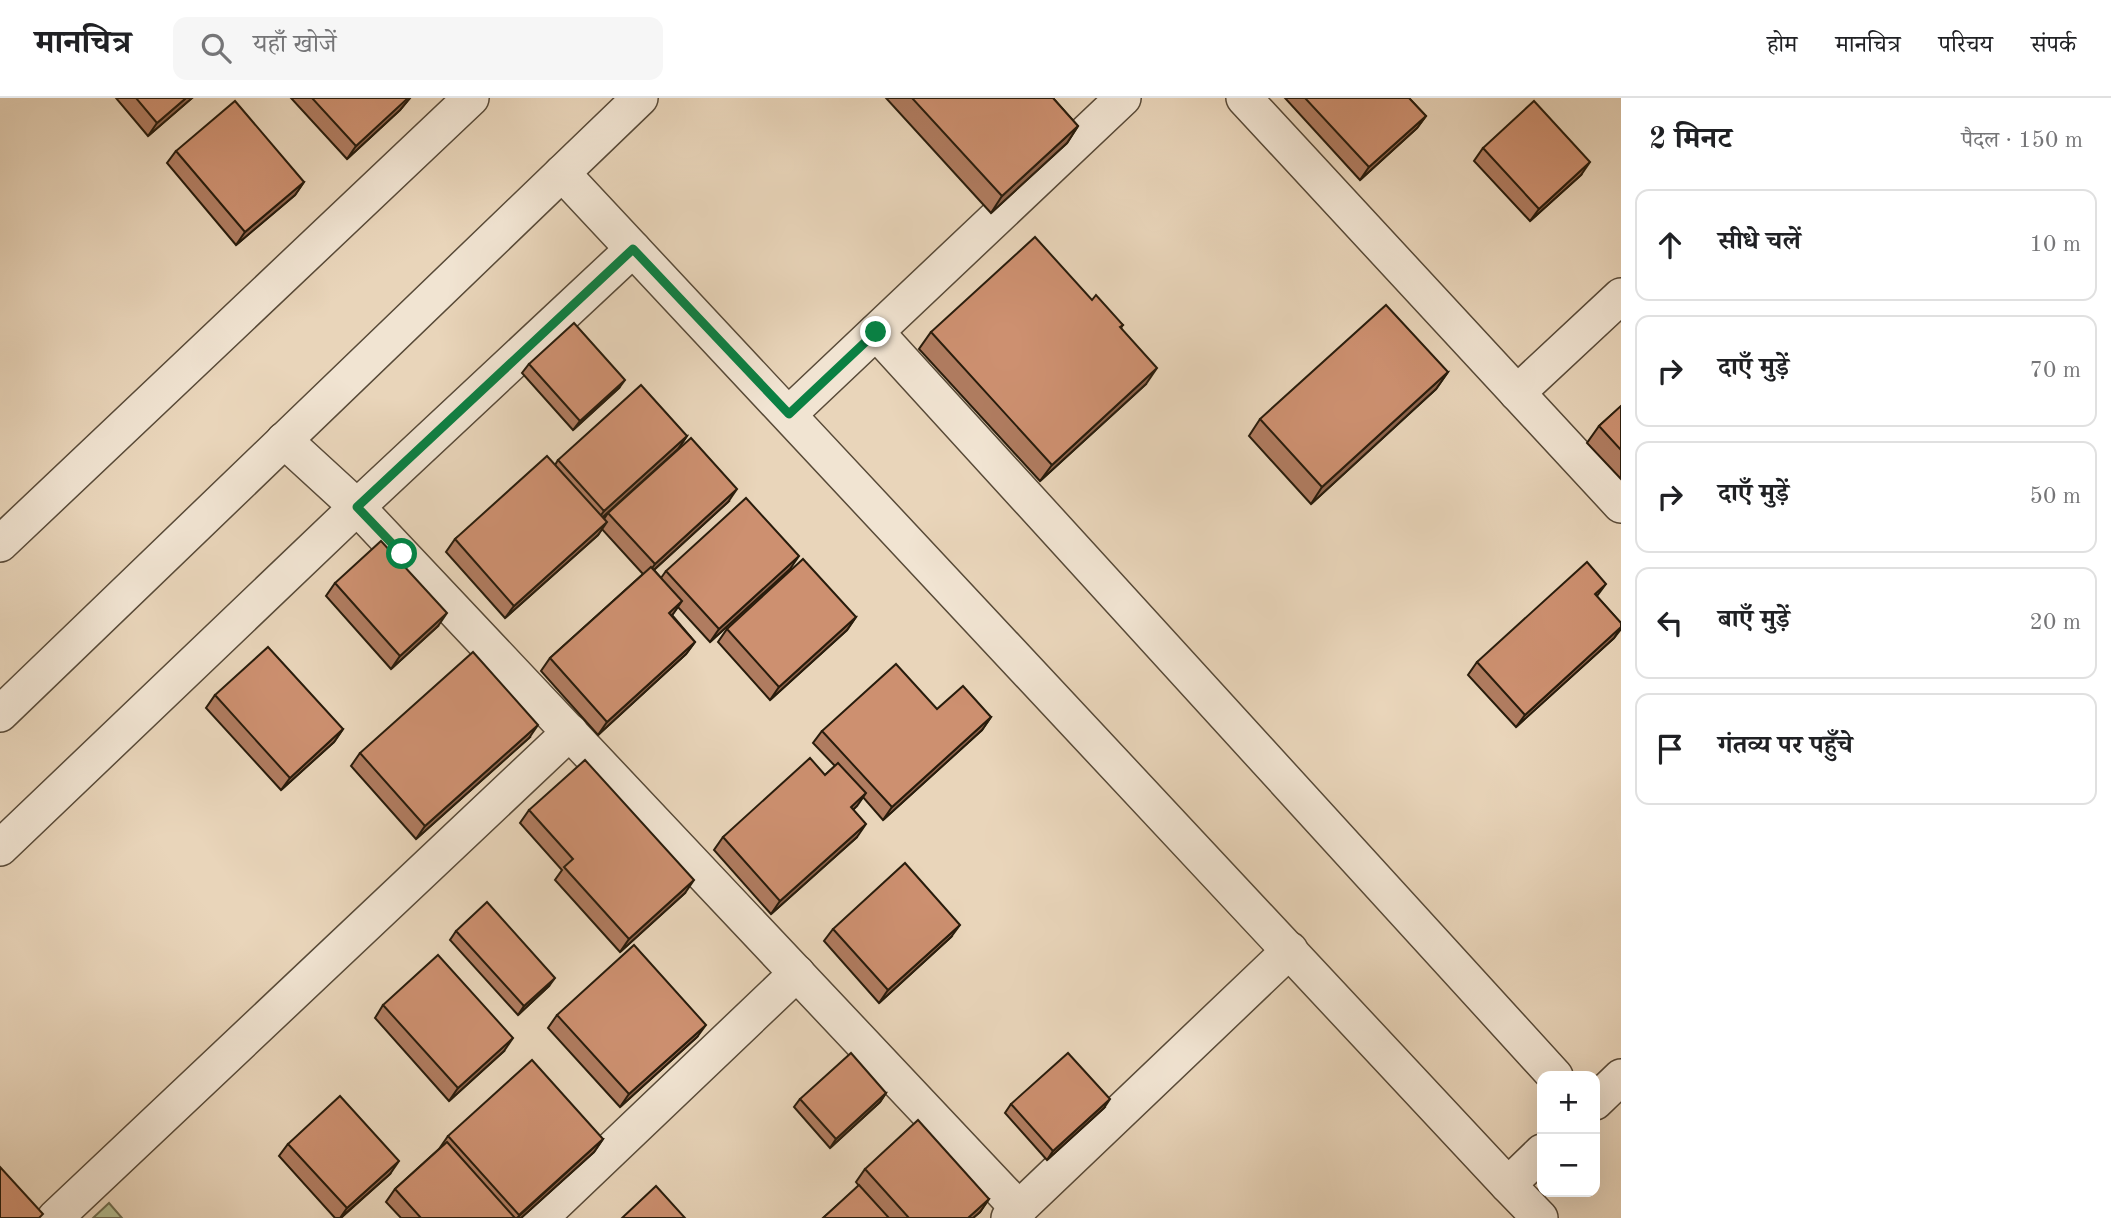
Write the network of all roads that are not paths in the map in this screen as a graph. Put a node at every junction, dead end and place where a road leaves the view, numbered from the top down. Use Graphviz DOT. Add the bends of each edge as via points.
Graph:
graph roads {
  1 [pos="471,98"];
  2 [pos="639,98"];
  3 [pos="1123,98"];
  4 [pos="1244,98"];
  5 [pos="562,173"];
  6 [pos="633,249"];
  7 [pos="1621,296"];
  8 [pos="876,332"];
  9 [pos="1517,393"];
  10 [pos="789,414"];
  11 [pos="284,440"];
  12 [pos="1621,505"];
  13 [pos="357,507"];
  14 [pos="0,544"];
  15 [pos="0,714"];
  16 [pos="570,732"];
  17 [pos="0,848"];
  18 [pos="1290,950"];
  19 [pos="797,973"];
  20 [pos="1550,1071"];
  21 [pos="1621,1077"];
  22 [pos="1600,1097"];
  23 [pos="1537,1157"];
  24 [pos="1508,1185"];
  25 [pos="1014,1213"];
  26 [pos="55,1218"];
  27 [pos="540,1218"];
  28 [pos="1540,1218"];
  1 -- 14 [label="street"];
  2 -- 5 [label="street"];
  3 -- 8 [label="street"];
  4 -- 9 [label="street"];
  5 -- 6 [label="street"];
  5 -- 11 [label="street"];
  6 -- 10 [label="street"];
  6 -- 13 [label="street"];
  7 -- 9 [label="street"];
  8 -- 10 [label="street"];
  8 -- 20 [label="street"];
  9 -- 12 [label="street"];
  10 -- 18 [label="street"];
  11 -- 13 [label="street"];
  11 -- 15 [label="street"];
  13 -- 16 [label="street"];
  13 -- 17 [label="street"];
  16 -- 19 [label="street"];
  16 -- 26 [label="street"];
  18 -- 24 [label="street"];
  18 -- 25 [label="street"];
  19 -- 25 [label="street"];
  19 -- 27 [label="street"];
  21 -- 22 [label="street"];
  23 -- 24 [label="street"];
  24 -- 28 [label="street"];
}
